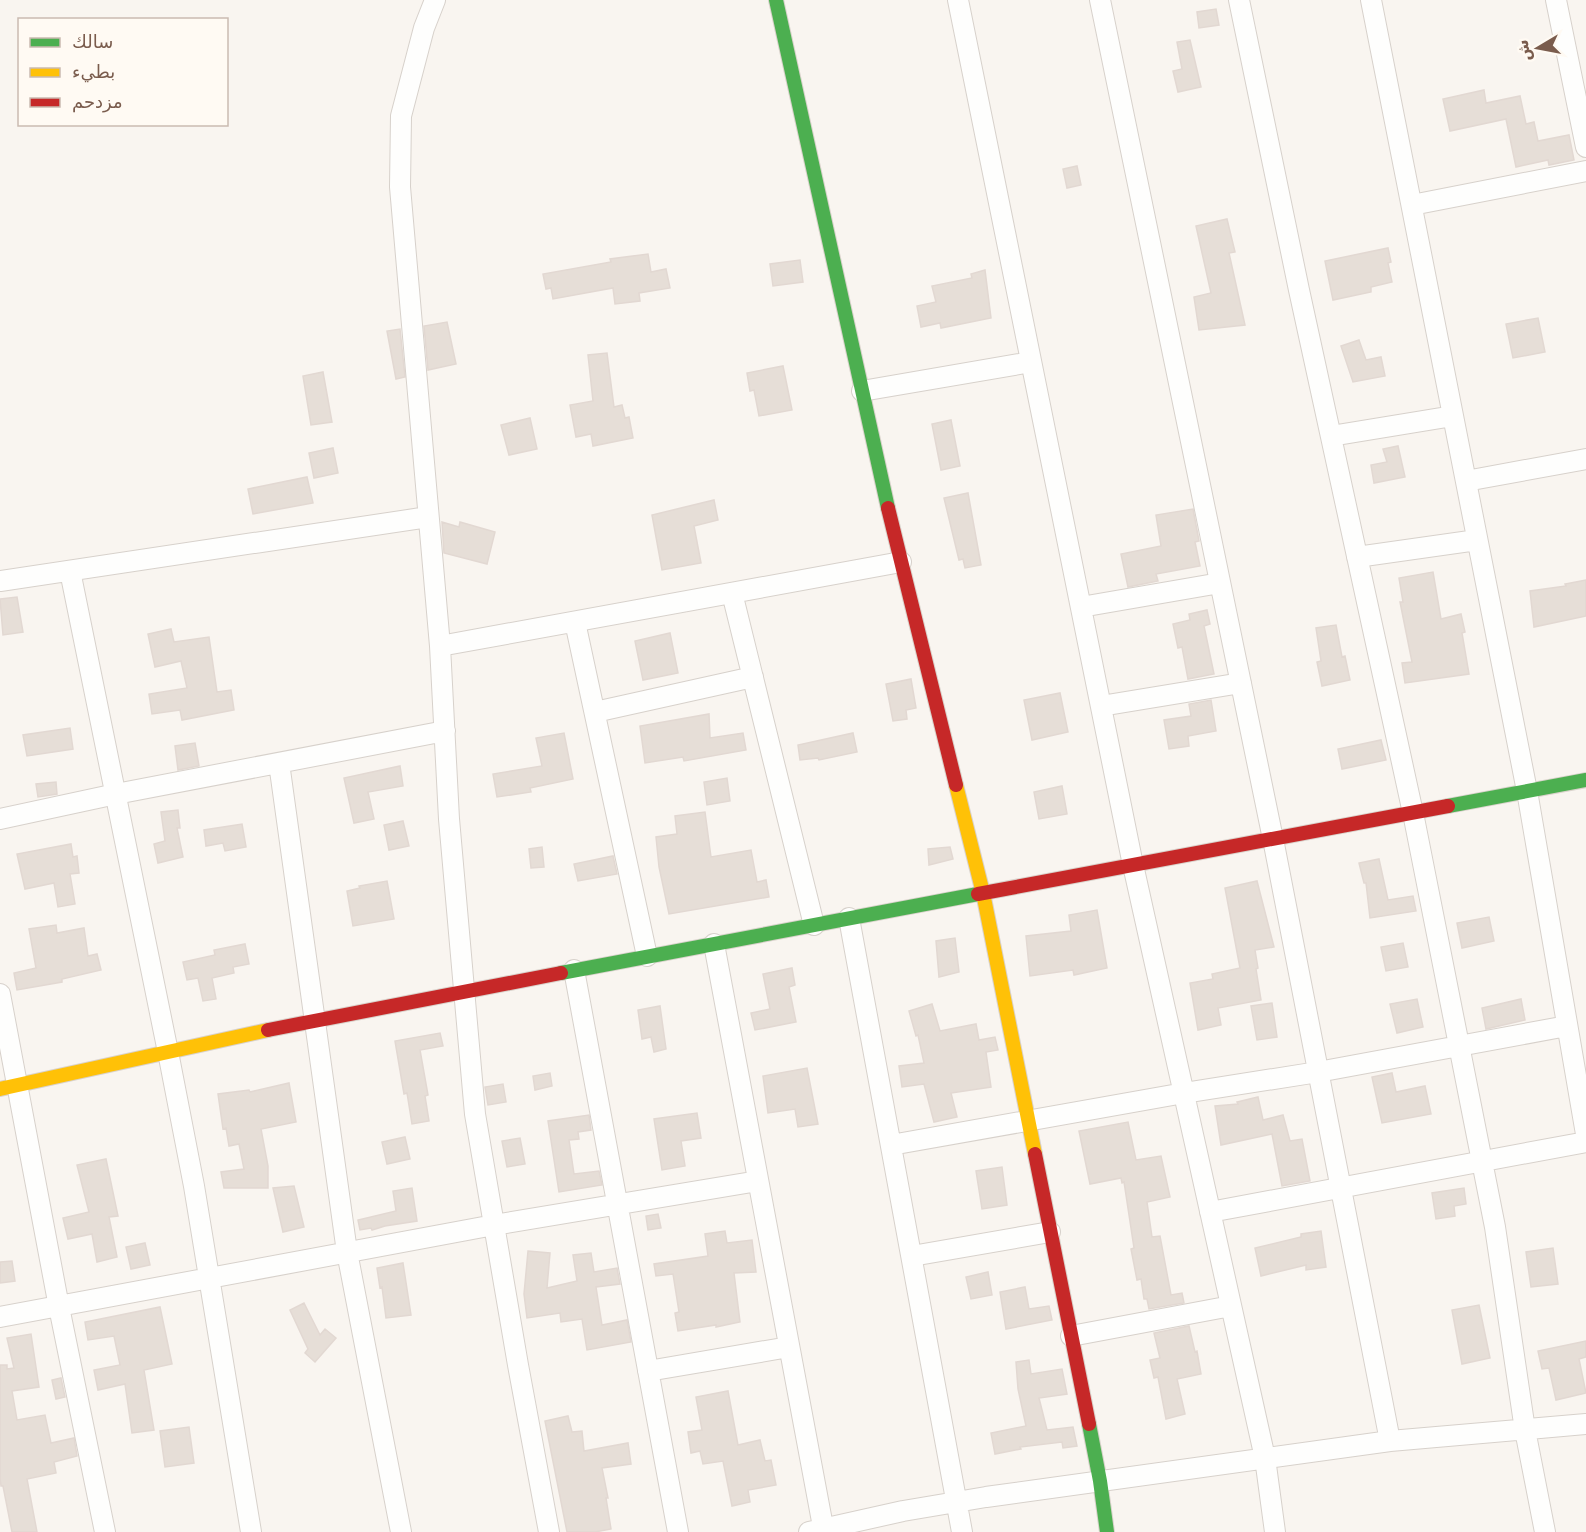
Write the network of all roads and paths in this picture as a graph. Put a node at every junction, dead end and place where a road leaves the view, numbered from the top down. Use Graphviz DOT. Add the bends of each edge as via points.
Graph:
graph roads {
  1 [pos="435,0"];
  2 [pos="776,0"];
  3 [pos="958,0"];
  4 [pos="1100,0"];
  5 [pos="1239,0"];
  6 [pos="1371,0"];
  7 [pos="1556,0"];
  8 [pos="1586,147"];
  9 [pos="1586,171"];
  10 [pos="1412,205"];
  11 [pos="1031,362"];
  12 [pos="862,391"];
  13 [pos="1453,416"];
  14 [pos="1331,436"];
  15 [pos="1586,459"];
  16 [pos="1466,481"];
  17 [pos="428,517"];
  18 [pos="1477,540"];
  19 [pos="1357,557"];
  20 [pos="901,562"];
  21 [pos="70,571"];
  22 [pos="0,581"];
  23 [pos="1220,583"];
  24 [pos="732,593"];
  25 [pos="1081,607"];
  26 [pos="575,622"];
  27 [pos="440,646"];
  28 [pos="753,677"];
  29 [pos="1241,683"];
  30 [pos="1101,706"];
  31 [pos="595,712"];
  32 [pos="445,730"];
  33 [pos="279,763"];
  34 [pos="1586,780"];
  35 [pos="1527,791"];
  36 [pos="116,794"];
  37 [pos="1413,813"];
  38 [pos="0,819"];
  39 [pos="1274,839"];
  40 [pos="1133,865"];
  41 [pos="983,893"];
  42 [pos="849,918"];
  43 [pos="814,925"];
  44 [pos="714,944"];
  45 [pos="648,956"];
  46 [pos="574,970"];
  47 [pos="464,991"];
  48 [pos="0,994"];
  49 [pos="315,1020"];
  50 [pos="1567,1026"];
  51 [pos="1459,1046"];
  52 [pos="168,1052"];
  53 [pos="1318,1071"];
  54 [pos="9,1087"];
  55 [pos="1184,1093"];
  56 [pos="1028,1121"];
  57 [pos="1586,1134"];
  58 [pos="1586,1142"];
  59 [pos="891,1145"];
  60 [pos="1482,1163"];
  61 [pos="758,1181"];
  62 [pos="1341,1189"];
  63 [pos="618,1204"];
  64 [pos="1210,1212"];
  65 [pos="494,1225"];
  66 [pos="1050,1232"];
  67 [pos="347,1252"];
  68 [pos="912,1256"];
  69 [pos="208,1277"];
  70 [pos="1231,1306"];
  71 [pos="59,1307"];
  72 [pos="0,1317"];
  73 [pos="1071,1336"];
  74 [pos="789,1347"];
  75 [pos="648,1371"];
  76 [pos="1586,1424"];
  77 [pos="1525,1430"];
  78 [pos="1390,1442"];
  79 [pos="1265,1458"];
  80 [pos="1100,1481"];
  81 [pos="957,1502"];
  82 [pos="819,1531"];
  83 [pos="105,1532"];
  84 [pos="251,1532"];
  85 [pos="401,1532"];
  86 [pos="549,1532"];
  87 [pos="678,1532"];
  88 [pos="962,1532"];
  89 [pos="1107,1532"];
  90 [pos="1275,1532"];
  91 [pos="1545,1532"];
  1 -- 17 [label="street" via="423,28 401,116 400,187"];
  2 -- 12 [label="street"];
  3 -- 11 [label="street"];
  4 -- 23 [label="street"];
  5 -- 14 [label="street"];
  6 -- 10 [label="street"];
  7 -- 8 [label="street"];
  9 -- 10 [label="street"];
  10 -- 13 [label="street"];
  11 -- 12 [label="street"];
  11 -- 25 [label="street"];
  12 -- 20 [label="street"];
  13 -- 14 [label="street"];
  13 -- 16 [label="street"];
  14 -- 19 [label="street"];
  15 -- 16 [label="street"];
  16 -- 18 [label="street"];
  17 -- 21 [label="street"];
  17 -- 27 [label="street"];
  18 -- 19 [label="street"];
  18 -- 35 [label="street"];
  19 -- 37 [label="street"];
  20 -- 24 [label="street"];
  20 -- 41 [label="street"];
  21 -- 22 [label="street"];
  21 -- 36 [label="street"];
  23 -- 25 [label="street"];
  23 -- 29 [label="street"];
  24 -- 26 [label="street"];
  24 -- 28 [label="street"];
  25 -- 30 [label="street"];
  26 -- 27 [label="street"];
  26 -- 31 [label="street"];
  27 -- 32 [label="street"];
  28 -- 31 [label="street"];
  28 -- 43 [label="street"];
  29 -- 30 [label="street"];
  29 -- 39 [label="street"];
  30 -- 40 [label="street"];
  31 -- 45 [label="street"];
  32 -- 33 [label="street"];
  32 -- 47 [label="street" via="450,842"];
  33 -- 36 [label="street"];
  33 -- 49 [label="street"];
  34 -- 35 [label="street"];
  35 -- 37 [label="street"];
  35 -- 50 [label="street"];
  36 -- 38 [label="street"];
  36 -- 52 [label="street"];
  37 -- 39 [label="street"];
  37 -- 51 [label="street"];
  39 -- 40 [label="street"];
  39 -- 53 [label="street"];
  40 -- 41 [label="street"];
  40 -- 55 [label="street"];
  41 -- 42 [label="street"];
  41 -- 56 [label="street"];
  42 -- 43 [label="street"];
  42 -- 59 [label="street"];
  43 -- 44 [label="street"];
  44 -- 45 [label="street"];
  44 -- 61 [label="street"];
  45 -- 46 [label="street"];
  46 -- 47 [label="street"];
  46 -- 63 [label="street"];
  47 -- 49 [label="street"];
  47 -- 65 [label="street" via="475,1114"];
  48 -- 54 [label="street"];
  49 -- 52 [label="street"];
  49 -- 67 [label="street"];
  50 -- 51 [label="street"];
  50 -- 57 [label="street"];
  51 -- 53 [label="street"];
  51 -- 60 [label="street"];
  52 -- 54 [label="street"];
  52 -- 69 [label="street"];
  53 -- 55 [label="street"];
  53 -- 62 [label="street"];
  54 -- 71 [label="street"];
  55 -- 56 [label="street"];
  55 -- 64 [label="street"];
  56 -- 59 [label="street"];
  56 -- 66 [label="street"];
  58 -- 60 [label="street"];
  59 -- 68 [label="street"];
  60 -- 62 [label="street"];
  60 -- 77 [label="street"];
  61 -- 63 [label="street"];
  61 -- 74 [label="street"];
  62 -- 64 [label="street"];
  62 -- 78 [label="street"];
  63 -- 65 [label="street"];
  63 -- 75 [label="street"];
  64 -- 70 [label="street"];
  65 -- 67 [label="street"];
  65 -- 86 [label="street"];
  66 -- 68 [label="street"];
  66 -- 73 [label="street"];
  67 -- 69 [label="street"];
  67 -- 85 [label="street"];
  68 -- 81 [label="street"];
  69 -- 71 [label="street"];
  69 -- 84 [label="street"];
  70 -- 73 [label="street"];
  70 -- 79 [label="street"];
  71 -- 72 [label="street"];
  71 -- 83 [label="street"];
  73 -- 80 [label="street"];
  74 -- 75 [label="street"];
  74 -- 82 [label="street"];
  75 -- 87 [label="street"];
  76 -- 77 [label="street"];
  77 -- 78 [label="street"];
  77 -- 91 [label="street"];
  78 -- 79 [label="street"];
  79 -- 80 [label="street"];
  79 -- 90 [label="street"];
  80 -- 81 [label="street"];
  80 -- 89 [label="street"];
  81 -- 82 [label="street"];
  81 -- 88 [label="street"];
}
